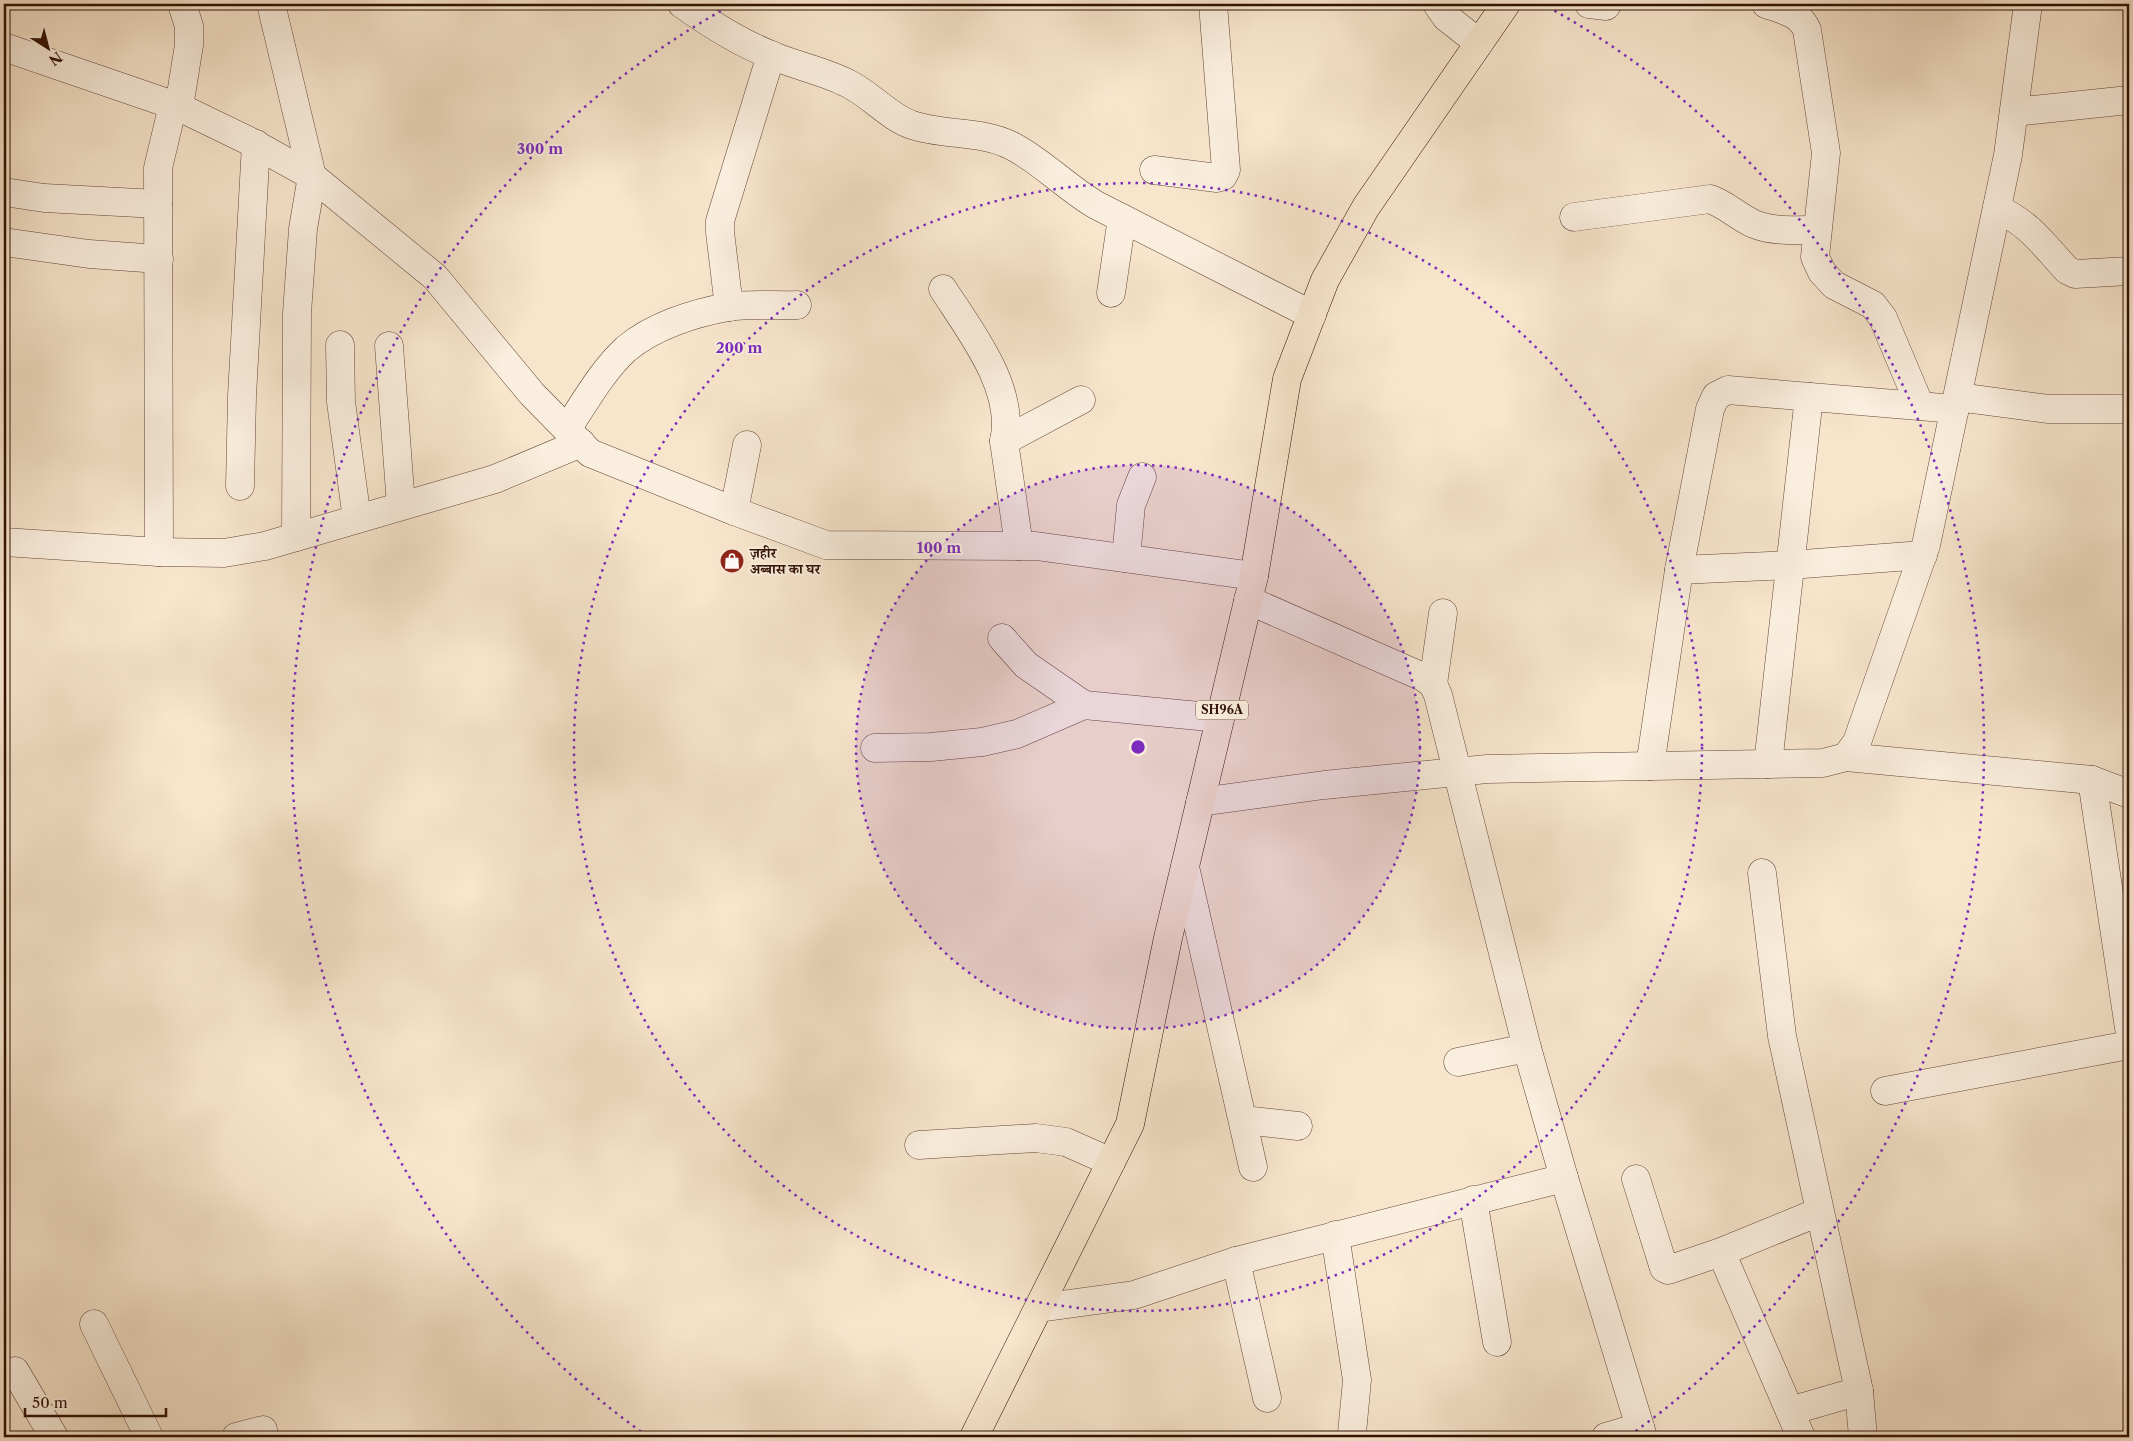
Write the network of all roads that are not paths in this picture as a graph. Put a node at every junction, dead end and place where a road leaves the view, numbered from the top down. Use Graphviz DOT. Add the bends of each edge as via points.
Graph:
graph roads {
  1 [pos="182,4"];
  2 [pos="271,4"];
  3 [pos="682,4"];
  4 [pos="1213,4"];
  5 [pos="1437,4"];
  6 [pos="1506,4"];
  7 [pos="1766,4"];
  8 [pos="2028,4"];
  9 [pos="1479,43"];
  10 [pos="4,47"];
  11 [pos="771,55"];
  12 [pos="2129,100"];
  13 [pos="176,106"];
  14 [pos="2014,112"];
  15 [pos="256,144"];
  16 [pos="1154,170"];
  17 [pos="312,176"];
  18 [pos="4,192"];
  19 [pos="158,204"];
  20 [pos="1997,209"];
  21 [pos="1574,217"];
  22 [pos="1122,218"];
  23 [pos="1817,230"];
  24 [pos="4,242"];
  25 [pos="159,259"];
  26 [pos="2129,271"];
  27 [pos="943,289"];
  28 [pos="1111,293"];
  29 [pos="798,305"];
  30 [pos="729,307"];
  31 [pos="1312,315"];
  32 [pos="340,345"];
  33 [pos="389,346"];
  34 [pos="1809,397"];
  35 [pos="1081,400"];
  36 [pos="1956,403"];
  37 [pos="1920,406"];
  38 [pos="2129,409"];
  39 [pos="574,436"];
  40 [pos="1004,440"];
  41 [pos="747,445"];
  42 [pos="1142,477"];
  43 [pos="240,486"];
  44 [pos="402,505"];
  45 [pos="734,511"];
  46 [pos="357,518"];
  47 [pos="296,536"];
  48 [pos="4,542"];
  49 [pos="1019,546"];
  50 [pos="160,552"];
  51 [pos="1923,555"];
  52 [pos="1126,558"];
  53 [pos="1790,565"];
  54 [pos="1679,570"];
  55 [pos="1251,588"];
  56 [pos="1443,613"];
  57 [pos="1002,638"];
  58 [pos="1432,684"];
  59 [pos="1084,705"];
  60 [pos="1220,718"];
  61 [pos="875,748"];
  62 [pos="1846,757"];
  63 [pos="1768,764"];
  64 [pos="1650,766"];
  65 [pos="1459,772"];
  66 [pos="2092,780"];
  67 [pos="2129,794"];
  68 [pos="1200,802"];
  69 [pos="1185,867"];
  70 [pos="1762,873"];
  71 [pos="2129,1028"];
  72 [pos="2129,1045"];
  73 [pos="1527,1048"];
  74 [pos="1458,1062"];
  75 [pos="1884,1091"];
  76 [pos="1243,1120"];
  77 [pos="1298,1126"];
  78 [pos="920,1145"];
  79 [pos="1111,1162"];
  80 [pos="1253,1167"];
  81 [pos="1564,1178"];
  82 [pos="1636,1180"];
  83 [pos="1473,1200"];
  84 [pos="1819,1212"];
  85 [pos="1335,1234"];
  86 [pos="1721,1252"];
  87 [pos="1236,1261"];
  88 [pos="1039,1308"];
  89 [pos="94,1324"];
  90 [pos="1497,1342"];
  91 [pos="16,1371"];
  92 [pos="1859,1391"];
  93 [pos="1267,1398"];
  94 [pos="1790,1411"];
  95 [pos="263,1430"];
  96 [pos="1641,1432"];
  97 [pos="1352,1433"];
  98 [pos="54,1437"];
  99 [pos="149,1437"];
  100 [pos="236,1437"];
  101 [pos="974,1437"];
  102 [pos="1606,1437"];
  103 [pos="1801,1437"];
  104 [pos="1863,1437"];
  1 -- 13 [label="street" via="189,26 189,45"];
  2 -- 17 [label="street"];
  3 -- 11 [label="street" via="722,32"];
  4 -- 16 [label="street" via="1226,170 1217,178"];
  5 -- 9 [label="street" via="1446,17"];
  6 -- 9 [label="main road, SH96A"];
  7 -- 23 [label="street" via="1796,15 1807,30 1826,153"];
  8 -- 14 [label="street"];
  9 -- 31 [label="main road, SH96A" via="1366,207 1325,280"];
  10 -- 13 [label="street"];
  11 -- 22 [label="street" via="848,84 902,121 915,126 993,138 1014,147 1078,195"];
  11 -- 30 [label="street" via="722,213 720,232"];
  12 -- 14 [label="street"];
  13 -- 15 [label="street"];
  13 -- 19 [label="street" via="159,155"];
  14 -- 20 [label="street"];
  15 -- 17 [label="street"];
  15 -- 43 [label="street"];
  17 -- 39 [label="street" via="435,276 532,394"];
  17 -- 47 [label="street" via="303,229 297,313"];
  18 -- 19 [label="street" via="44,198"];
  19 -- 25 [label="street"];
  20 -- 26 [label="street" via="2025,224 2067,270 2075,274"];
  20 -- 36 [label="street"];
  21 -- 23 [label="street" via="1710,199 1724,204 1756,225 1772,229"];
  22 -- 28 [label="street"];
  22 -- 31 [label="street"];
  23 -- 37 [label="street" via="1815,257 1822,272 1834,285 1873,305 1883,318"];
  24 -- 25 [label="street" via="89,254"];
  25 -- 50 [label="street"];
  27 -- 40 [label="street" via="978,344 1005,400 1007,428"];
  29 -- 30 [label="street"];
  30 -- 39 [label="street" via="666,326 646,335 626,350 604,374"];
  31 -- 55 [label="main road, SH96A" via="1287,379"];
  32 -- 46 [label="street" via="341,402"];
  33 -- 44 [label="street"];
  34 -- 37 [label="street"];
  34 -- 53 [label="street"];
  34 -- 54 [label="street" via="1728,390 1716,396 1710,408"];
  35 -- 40 [label="street"];
  36 -- 37 [label="street"];
  36 -- 38 [label="street" via="2049,409"];
  36 -- 51 [label="street"];
  39 -- 44 [label="street" via="495,479"];
  39 -- 45 [label="street" via="590,453"];
  40 -- 49 [label="street"];
  41 -- 45 [label="street"];
  42 -- 52 [label="street" via="1131,505"];
  44 -- 46 [label="street"];
  45 -- 49 [label="street" via="826,545"];
  46 -- 47 [label="street"];
  47 -- 50 [label="street" via="265,546 224,553"];
  48 -- 50 [label="street"];
  49 -- 52 [label="street"];
  51 -- 53 [label="street"];
  51 -- 62 [label="street" via="1857,742"];
  52 -- 55 [label="street"];
  53 -- 54 [label="street"];
  53 -- 63 [label="street"];
  54 -- 64 [label="street"];
  55 -- 58 [label="street"];
  55 -- 60 [label="main road, SH96A"];
  56 -- 58 [label="street"];
  57 -- 59 [label="street" via="1026,665"];
  58 -- 65 [label="street" via="1438,695"];
  59 -- 60 [label="street"];
  59 -- 61 [label="street" via="1017,734 982,742"];
  60 -- 68 [label="main road, SH96A"];
  62 -- 63 [label="street" via="1823,763"];
  62 -- 66 [label="street"];
  63 -- 64 [label="street"];
  64 -- 65 [label="street"];
  65 -- 68 [label="street" via="1324,785"];
  65 -- 73 [label="street"];
  66 -- 67 [label="street"];
  66 -- 71 [label="street"];
  68 -- 69 [label="main road, SH96A"];
  69 -- 76 [label="street"];
  69 -- 79 [label="main road, SH96A" via="1130,1124"];
  70 -- 84 [label="street" via="1782,1036"];
  72 -- 75 [label="street"];
  73 -- 74 [label="street"];
  73 -- 81 [label="street"];
  76 -- 77 [label="street"];
  76 -- 80 [label="street"];
  78 -- 79 [label="street" via="1053,1139"];
  79 -- 88 [label="main road, SH96A"];
  81 -- 83 [label="street"];
  81 -- 96 [label="street"];
  82 -- 86 [label="street" via="1666,1270"];
  83 -- 85 [label="street"];
  83 -- 90 [label="street"];
  84 -- 86 [label="street"];
  84 -- 92 [label="street"];
  85 -- 87 [label="street"];
  85 -- 97 [label="street" via="1357,1380"];
  86 -- 94 [label="street"];
  87 -- 88 [label="street" via="1134,1295"];
  87 -- 93 [label="street"];
  88 -- 101 [label="main road, SH96A"];
  89 -- 99 [label="street"];
  91 -- 98 [label="street"];
  92 -- 94 [label="street"];
  92 -- 104 [label="street"];
  94 -- 103 [label="street"];
  95 -- 100 [label="street"];
  96 -- 102 [label="street"];
}
